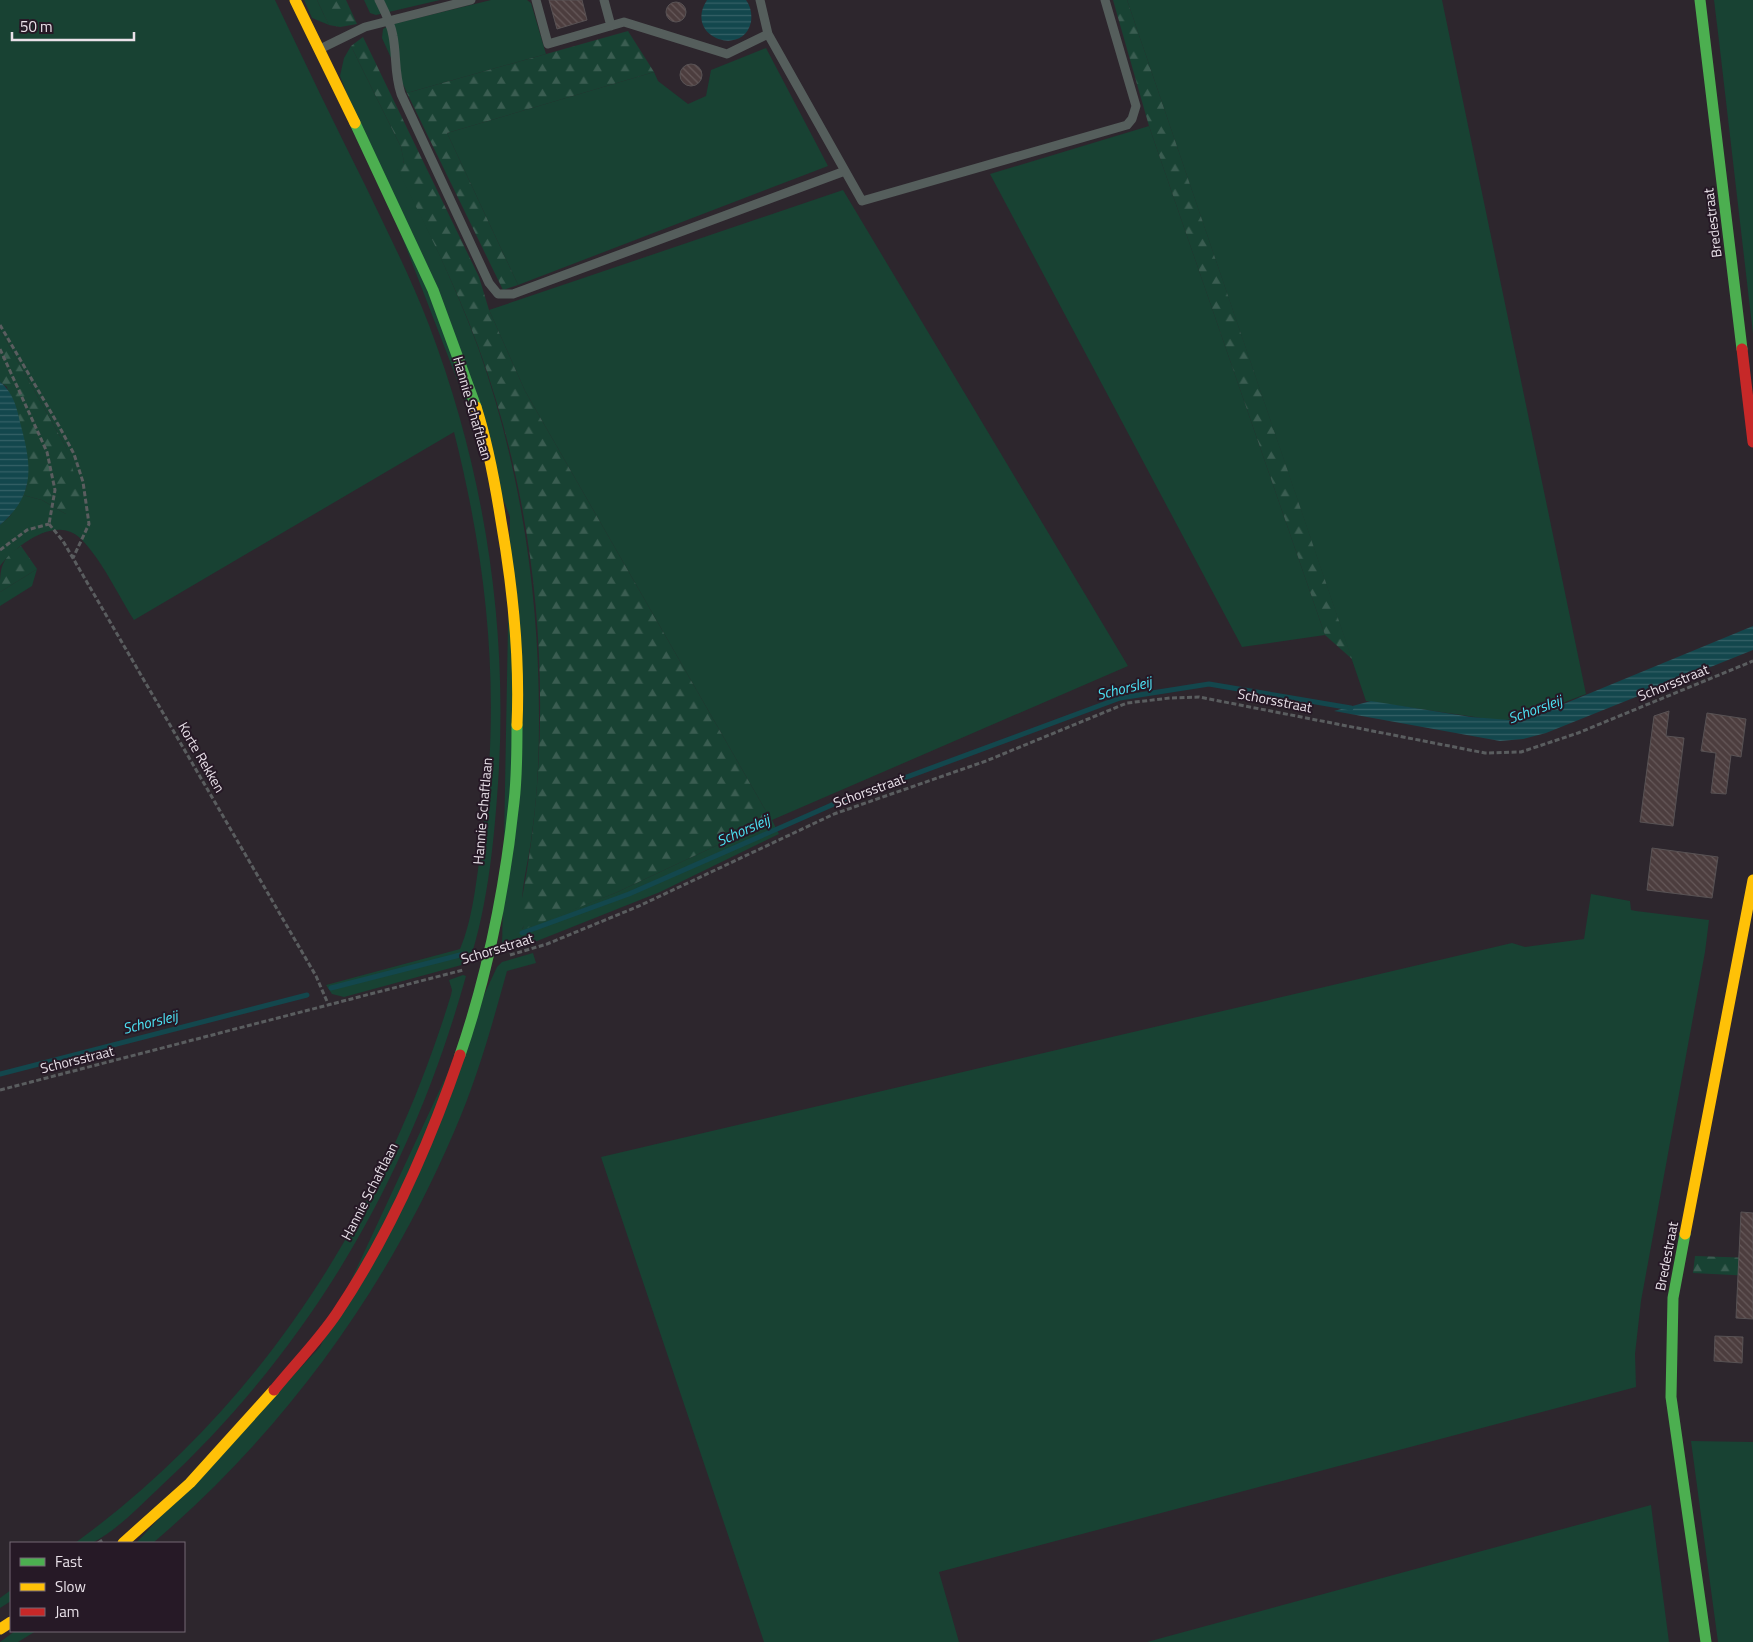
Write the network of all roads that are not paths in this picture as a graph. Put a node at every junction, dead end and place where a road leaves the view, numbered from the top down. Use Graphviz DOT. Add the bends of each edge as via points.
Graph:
graph roads {
  1 [pos="295,0"];
  2 [pos="379,0"];
  3 [pos="471,0"];
  4 [pos="536,0"];
  5 [pos="604,0"];
  6 [pos="760,0"];
  7 [pos="1105,0"];
  8 [pos="1700,0"];
  9 [pos="390,21"];
  10 [pos="611,26"];
  11 [pos="768,34"];
  12 [pos="318,50"];
  13 [pos="845,171"];
  14 [pos="1753,442"];
  15 [pos="1753,880"];
  16 [pos="125,1542"];
  17 [pos="1706,1642"];
  1 -- 12 [label="main road, Hannie Schaftlaan"];
  2 -- 9 [label="lane"];
  3 -- 9 [label="lane"];
  4 -- 10 [label="lane" via="548,44"];
  5 -- 10 [label="lane"];
  6 -- 11 [label="lane"];
  7 -- 13 [label="lane" via="1136,106 1132,120 1126,125 862,201"];
  8 -- 14 [label="main road, Bredestraat"];
  9 -- 12 [label="lane" via="365,27"];
  9 -- 13 [label="lane" via="401,94 489,283 498,294 514,294"];
  10 -- 11 [label="lane" via="624,22 726,54"];
  11 -- 13 [label="lane"];
  12 -- 16 [label="main road, Hannie Schaftlaan" via="410,236 443,313 493,472 512,590 518,706 511,850 472,1025 441,1110 402,1200 336,1314 225,1447 163,1511"];
  15 -- 17 [label="main road, Bredestraat" via="1673,1298 1672,1397"];
}
